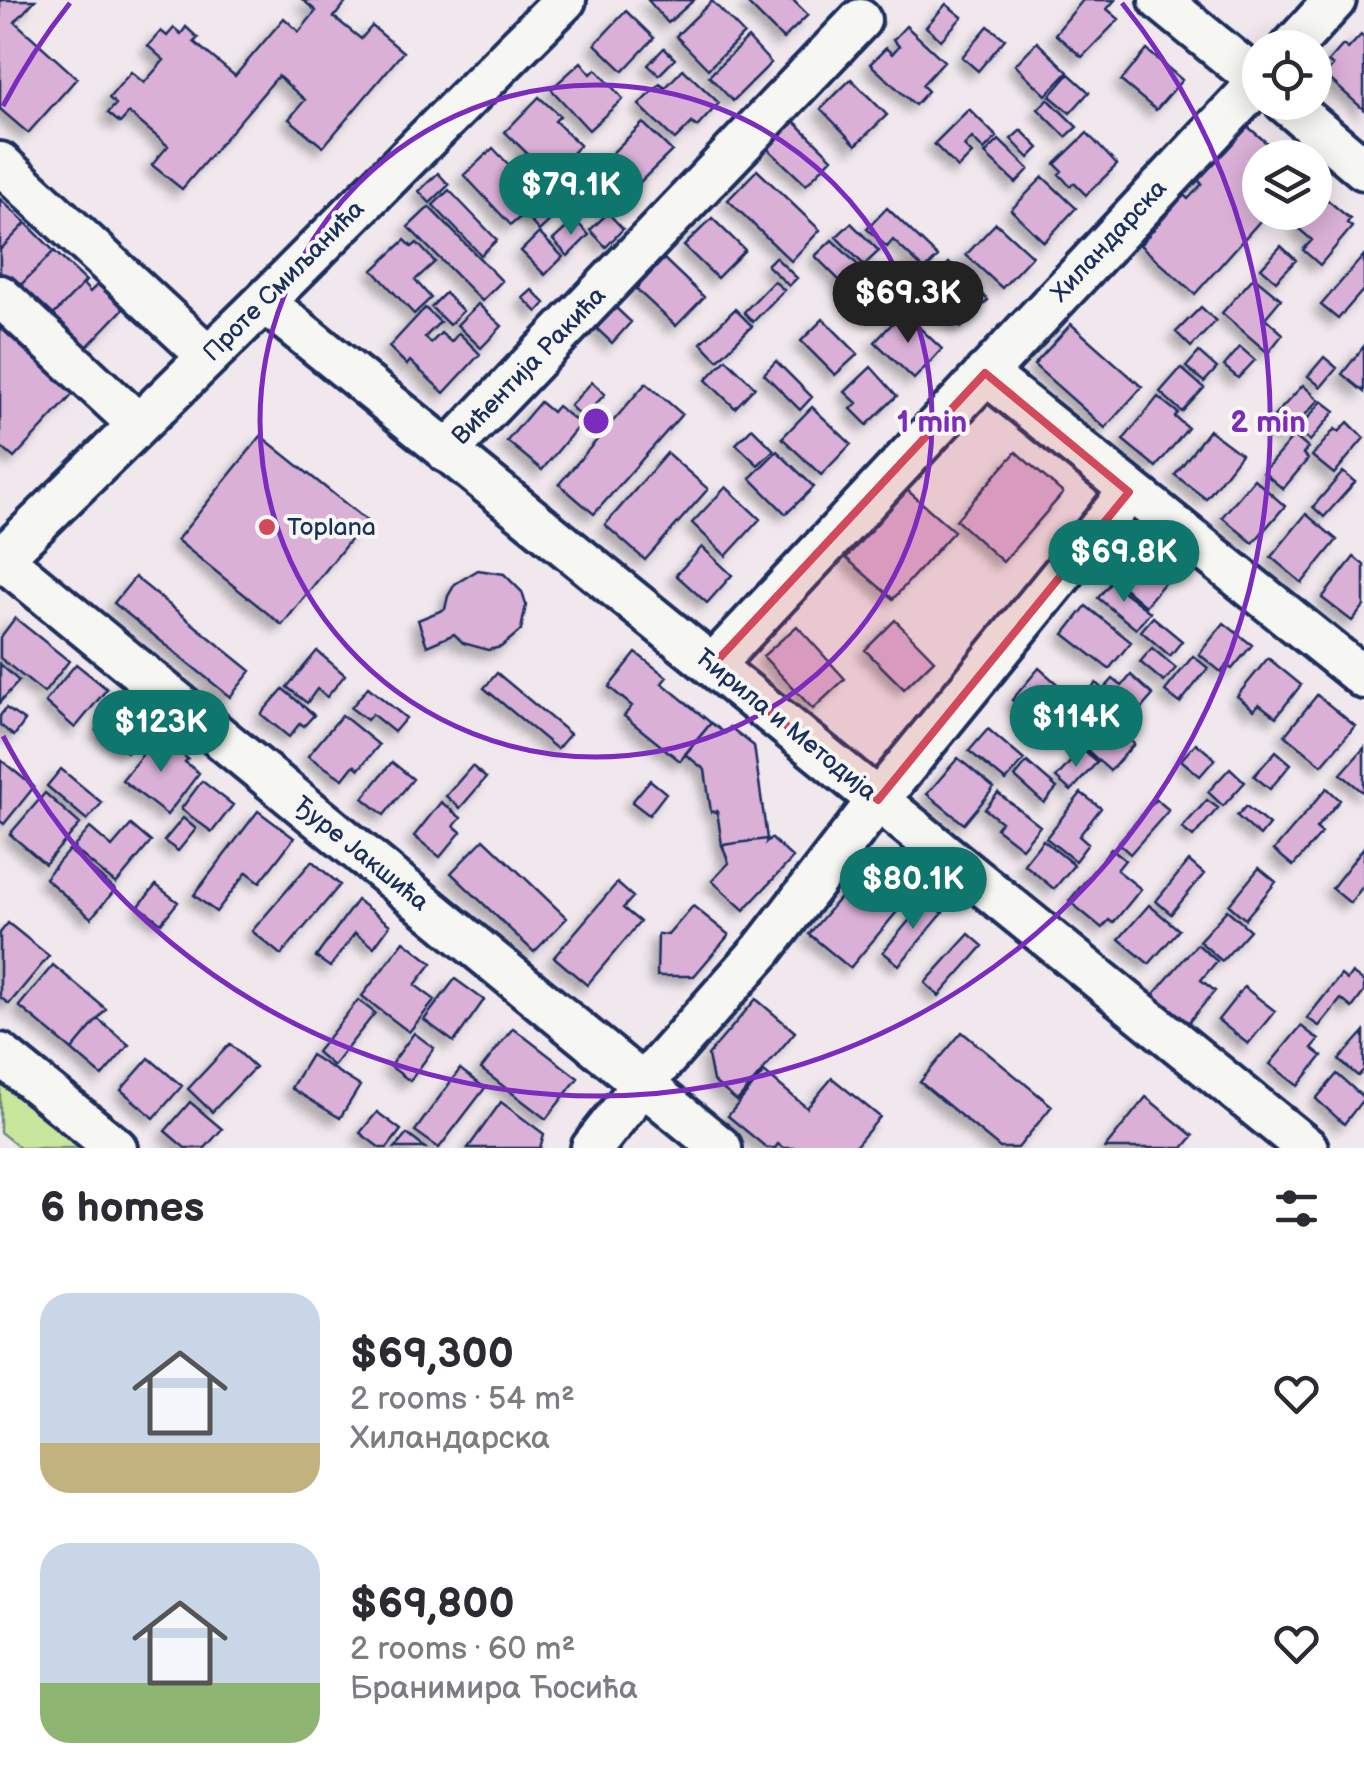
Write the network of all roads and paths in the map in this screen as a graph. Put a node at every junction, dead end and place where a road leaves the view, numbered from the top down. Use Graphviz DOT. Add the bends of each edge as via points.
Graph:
graph roads {
  1 [pos="564,0"];
  2 [pos="1160,0"];
  3 [pos="1336,0"];
  4 [pos="860,20"];
  5 [pos="1308,30"];
  6 [pos="1242,66"];
  7 [pos="1242,100"];
  8 [pos="1306,120"];
  9 [pos="0,163"];
  10 [pos="1364,169"];
  11 [pos="0,296"];
  12 [pos="264,302"];
  13 [pos="208,356"];
  14 [pos="985,373"];
  15 [pos="138,424"];
  16 [pos="447,452"];
  17 [pos="1129,492"];
  18 [pos="5,546"];
  19 [pos="712,665"];
  20 [pos="1364,678"];
  21 [pos="878,800"];
  22 [pos="0,1054"];
  23 [pos="642,1085"];
  24 [pos="116,1148"];
  25 [pos="592,1148"];
  26 [pos="722,1148"];
  27 [pos="1307,1148"];
  1 -- 12 [label="street, Проте Смиљанића"];
  2 -- 6 [label="street"];
  3 -- 5 [label="street"];
  4 -- 16 [label="street, Вићентија Ракића"];
  7 -- 14 [label="street, Хиландарска"];
  8 -- 10 [label="street"];
  9 -- 13 [label="street"];
  11 -- 15 [label="street"];
  12 -- 13 [label="street, Проте Смиљанића"];
  12 -- 16 [label="street, Ћирила и Методија"];
  13 -- 15 [label="street, Проте Смиљанића"];
  14 -- 17 [label="street"];
  14 -- 19 [label="street, Хиландарска"];
  15 -- 18 [label="street, Проте Смиљанића"];
  16 -- 19 [label="street, Ћирила и Методија"];
  17 -- 20 [label="street"];
  17 -- 21 [label="street"];
  18 -- 23 [label="street, Ђуре Јакшића"];
  19 -- 21 [label="street, Ћирила и Методија"];
  21 -- 23 [label="street" via="762,950"];
  21 -- 27 [label="street, Ћирила и Методија"];
  22 -- 24 [label="street"];
  23 -- 25 [label="street"];
  23 -- 26 [label="street, Ђуре Јакшића"];
}
